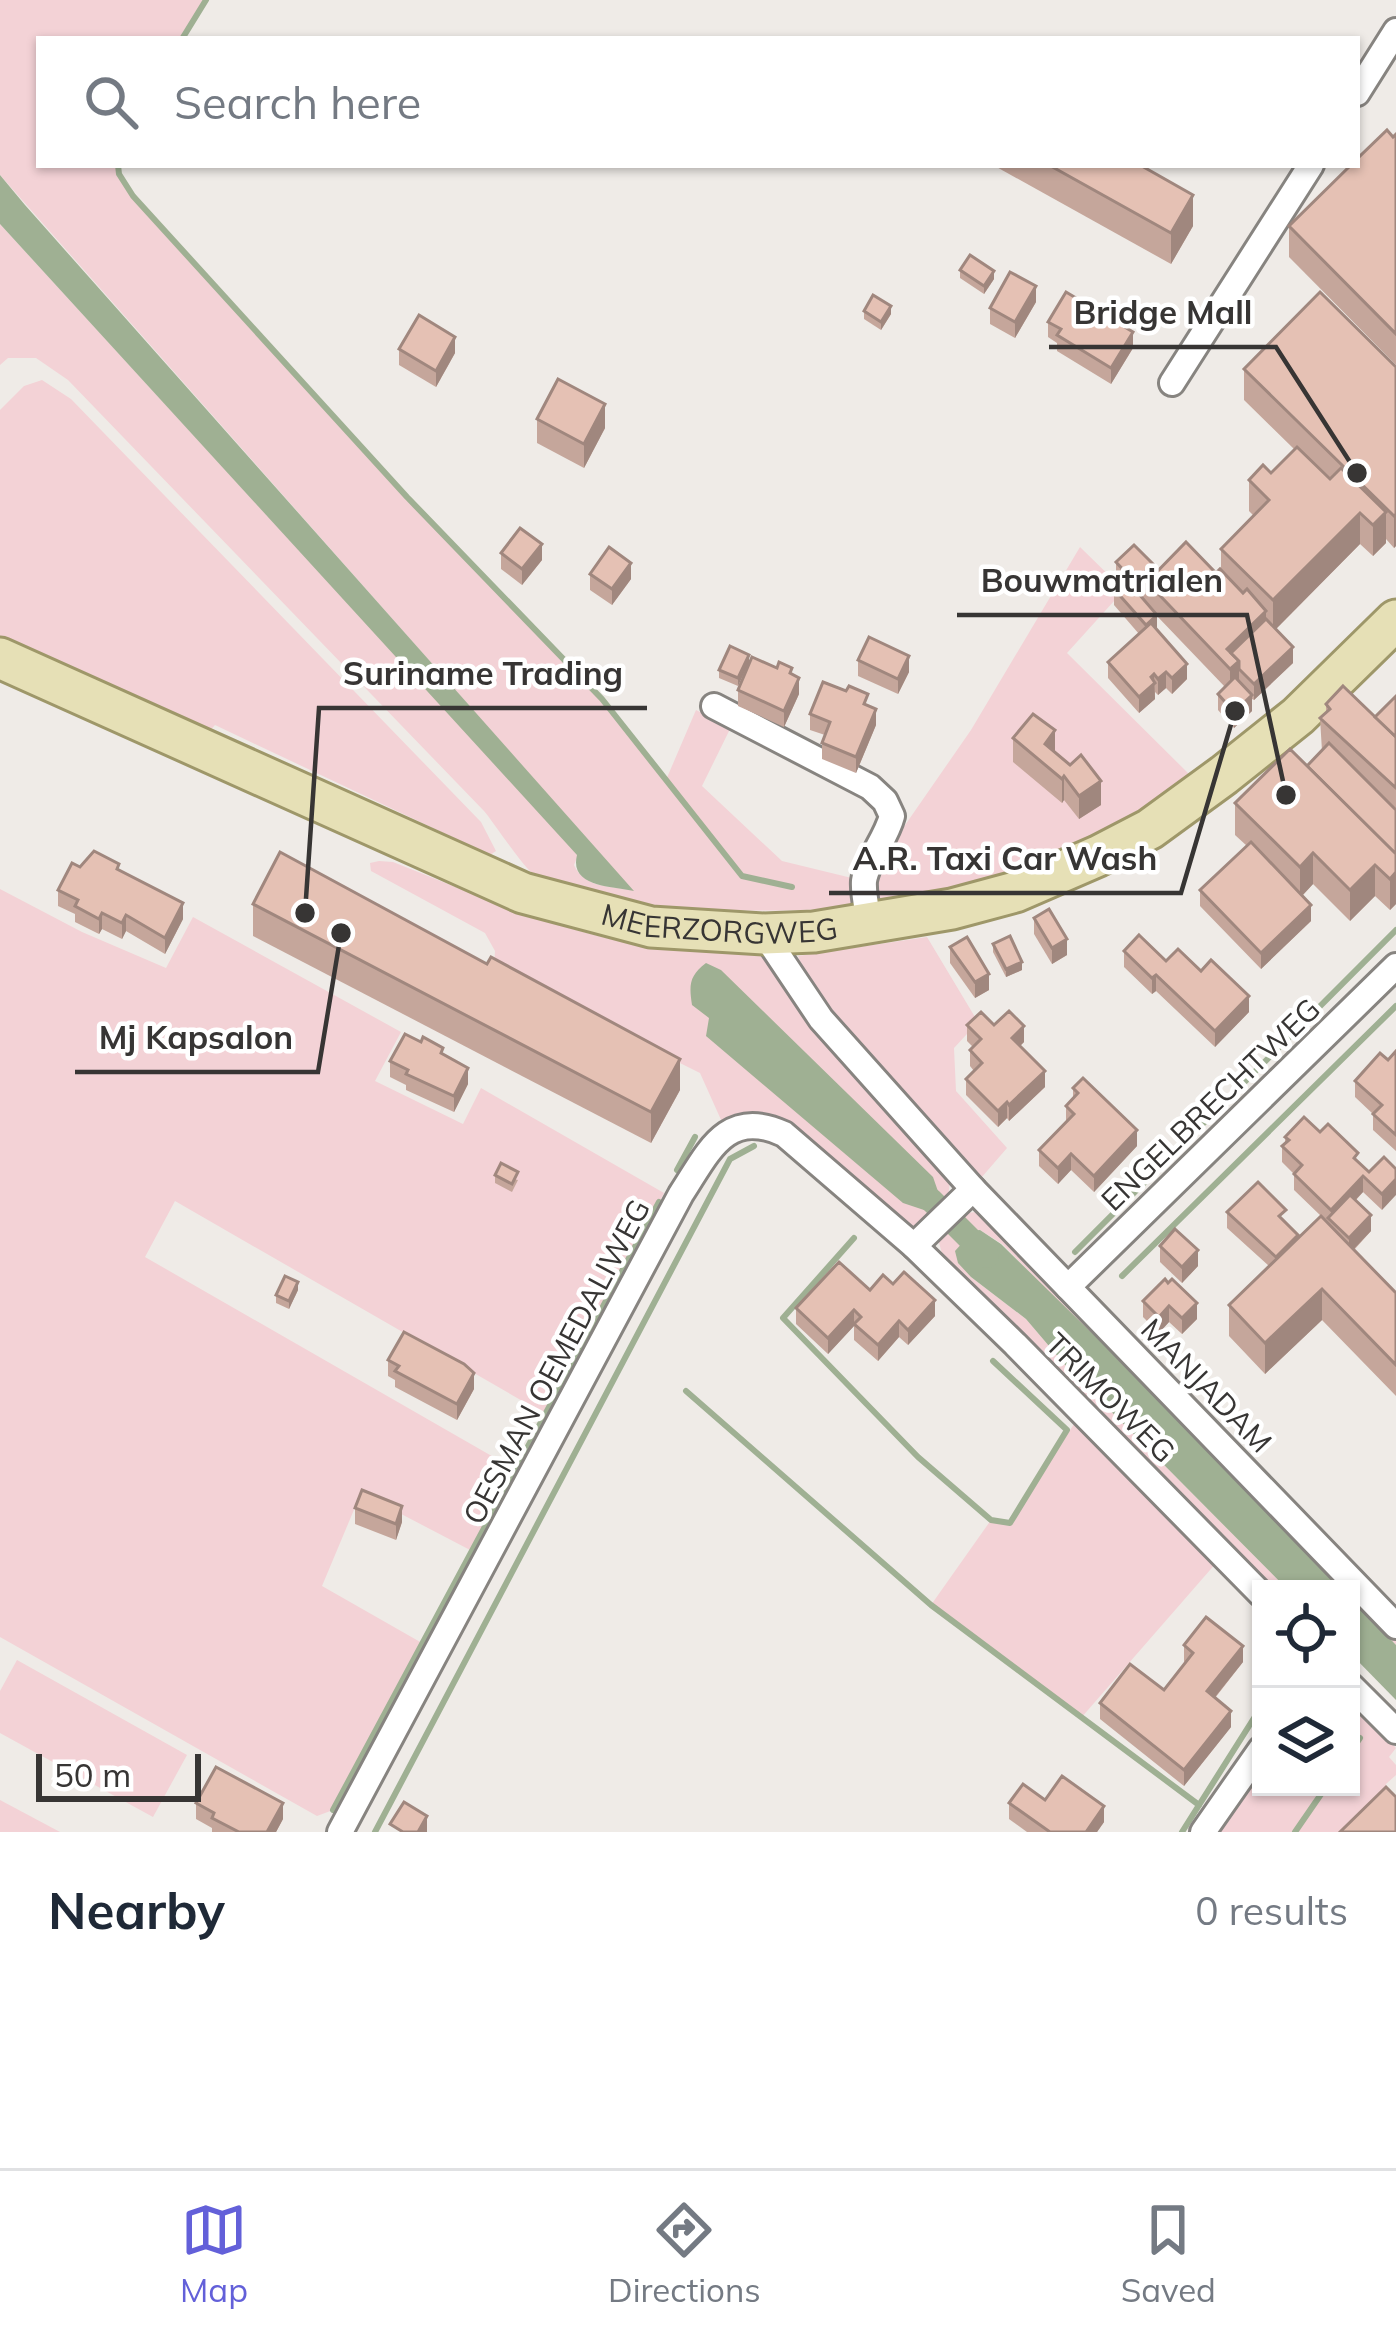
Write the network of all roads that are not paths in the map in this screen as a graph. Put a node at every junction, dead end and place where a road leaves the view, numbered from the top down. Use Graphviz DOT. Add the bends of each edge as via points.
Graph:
graph roads {
  1 [pos="1396,31"];
  2 [pos="1360,88"];
  3 [pos="1309,168"];
  4 [pos="1172,383"];
  5 [pos="1396,620"];
  6 [pos="0,658"];
  7 [pos="714,706"];
  8 [pos="869,922"];
  9 [pos="764,934"];
  10 [pos="1396,966"];
  11 [pos="968,1194"];
  12 [pos="918,1242"];
  13 [pos="1069,1287"];
  14 [pos="1252,1585"];
  15 [pos="1396,1626"];
  16 [pos="1353,1688"];
  17 [pos="1396,1731"];
  18 [pos="1252,1762"];
  19 [pos="340,1832"];
  20 [pos="1203,1832"];
  1 -- 2 [label="street"];
  3 -- 4 [label="street"];
  5 -- 8 [label="main road, MEERZORGWEG" via="1298,716 1150,829 1015,892"];
  6 -- 9 [label="main road, MEERZORGWEG" via="523,893 651,927"];
  7 -- 8 [label="street" via="884,800 892,816 864,883"];
  8 -- 9 [label="main road, MEERZORGWEG"];
  9 -- 11 [label="street, MANJADAM" via="821,1019"];
  10 -- 13 [label="street, ENGELBRECHTWEG"];
  11 -- 12 [label="street"];
  11 -- 13 [label="street, MANJADAM"];
  12 -- 14 [label="street, TRIMOWEG"];
  12 -- 19 [label="street, OESMAN OEMEDALIWEG" via="784,1134 765,1125 719,1136"];
  13 -- 15 [label="street, MANJADAM"];
  16 -- 17 [label="street"];
  18 -- 20 [label="street"];
}
